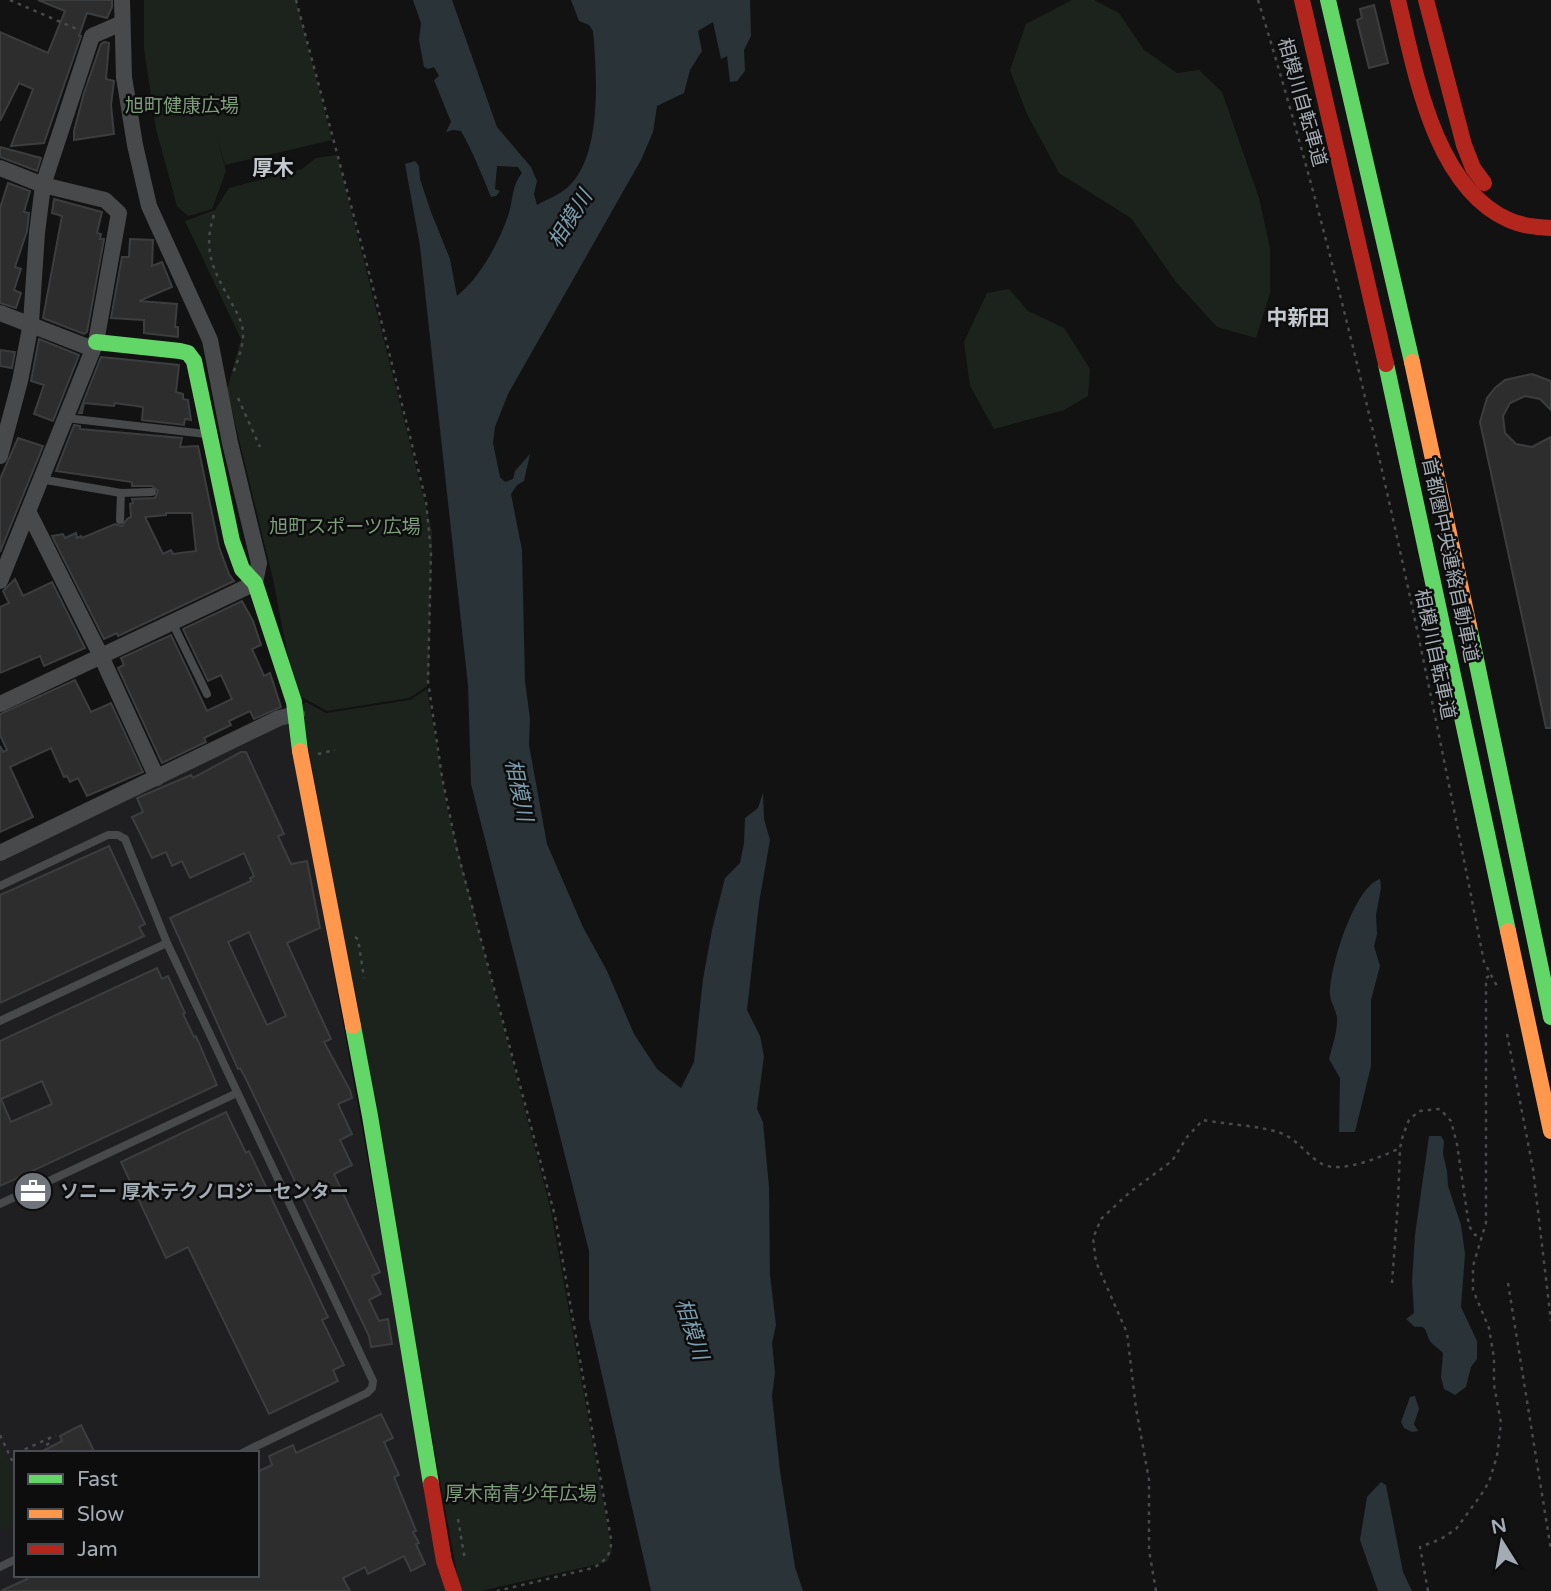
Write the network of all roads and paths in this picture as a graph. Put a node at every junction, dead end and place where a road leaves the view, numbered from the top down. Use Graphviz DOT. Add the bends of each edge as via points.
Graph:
graph roads {
  1 [pos="10,0"];
  2 [pos="122,0"];
  3 [pos="296,0"];
  4 [pos="1258,0"];
  5 [pos="1286,0"];
  6 [pos="1302,0"];
  7 [pos="1328,0"];
  8 [pos="1335,0"];
  9 [pos="1398,0"];
  10 [pos="1426,0"];
  11 [pos="122,23"];
  12 [pos="92,36"];
  13 [pos="1349,82"];
  14 [pos="0,168"];
  15 [pos="43,185"];
  16 [pos="149,206"];
  17 [pos="1352,210"];
  18 [pos="119,213"];
  19 [pos="1551,213"];
  20 [pos="214,215"];
  21 [pos="1551,228"];
  22 [pos="0,313"];
  23 [pos="31,323"];
  24 [pos="94,345"];
  25 [pos="225,385"];
  26 [pos="66,418"];
  27 [pos="210,435"];
  28 [pos="260,446"];
  29 [pos="0,456"];
  30 [pos="40,479"];
  31 [pos="152,492"];
  32 [pos="121,493"];
  33 [pos="28,511"];
  34 [pos="120,520"];
  35 [pos="0,581"];
  36 [pos="255,583"];
  37 [pos="172,622"];
  38 [pos="101,656"];
  39 [pos="207,694"];
  40 [pos="0,704"];
  41 [pos="297,714"];
  42 [pos="157,778"];
  43 [pos="1,849"];
  44 [pos="0,886"];
  45 [pos="167,943"];
  46 [pos="1492,974"];
  47 [pos="1497,988"];
  48 [pos="1551,1017"];
  49 [pos="0,1021"];
  50 [pos="1506,1029"];
  51 [pos="237,1093"];
  52 [pos="1551,1131"];
  53 [pos="1400,1148"];
  54 [pos="0,1204"];
  55 [pos="1482,1235"];
  56 [pos="1392,1283"];
  57 [pos="1508,1283"];
  58 [pos="1551,1321"];
  59 [pos="0,1435"];
  60 [pos="56,1435"];
  61 [pos="49,1438"];
  62 [pos="1,1442"];
  63 [pos="20,1451"];
  64 [pos="45,1451"];
  65 [pos="246,1451"];
  66 [pos="14,1454"];
  67 [pos="10,1456"];
  68 [pos="14,1465"];
  69 [pos="1551,1550"];
  70 [pos="454,1591"];
  71 [pos="497,1591"];
  72 [pos="1156,1591"];
  73 [pos="1428,1591"];
  1 -- 12 [label="path"];
  2 -- 11 [label="street"];
  3 -- 71 [label="path" via="426,501 431,579 428,681 442,777 457,850 555,1216 611,1539 611,1552 593,1568"];
  4 -- 46 [label="path, 相模川自転車道" via="1345,307 1443,751 1484,962"];
  5 -- 17 [label="main road"];
  6 -- 17 [label="main road, 首都圏中央連絡自動車道"];
  7 -- 13 [label="main road, 首都圏中央連絡自動車道"];
  8 -- 13 [label="main road"];
  9 -- 21 [label="main road" via="1427,109 1460,179 1478,200 1506,219"];
  10 -- 19 [label="main road" via="1474,168 1503,200 1522,209"];
  11 -- 12 [label="street"];
  11 -- 16 [label="street" via="127,99"];
  12 -- 15 [label="street"];
  13 -- 48 [label="main road, 首都圏中央連絡自動車道"];
  14 -- 15 [label="street"];
  15 -- 18 [label="street" via="105,200"];
  15 -- 23 [label="street"];
  16 -- 18 [label="street"];
  16 -- 25 [label="street" via="211,340"];
  17 -- 52 [label="main road, 首都圏中央連絡自動車道"];
  18 -- 24 [label="street"];
  20 -- 25 [label="path" via="208,231 211,263 243,332"];
  22 -- 23 [label="street"];
  23 -- 24 [label="street"];
  23 -- 29 [label="street"];
  24 -- 26 [label="street"];
  24 -- 27 [label="main road" via="188,353 194,360"];
  25 -- 28 [label="path"];
  25 -- 36 [label="street" via="230,443 259,563"];
  26 -- 27 [label="lane"];
  26 -- 30 [label="street"];
  27 -- 36 [label="main road" via="232,541 242,569"];
  30 -- 32 [label="lane"];
  30 -- 33 [label="street"];
  31 -- 32 [label="lane"];
  32 -- 34 [label="lane"];
  33 -- 35 [label="street"];
  33 -- 38 [label="street"];
  36 -- 37 [label="street"];
  36 -- 41 [label="main road"];
  37 -- 38 [label="street"];
  37 -- 39 [label="lane"];
  38 -- 40 [label="street"];
  38 -- 42 [label="street"];
  41 -- 42 [label="street" via="279,718"];
  41 -- 70 [label="main road" via="444,1561"];
  42 -- 43 [label="street"];
  44 -- 45 [label="lane" via="108,835 118,835 125,839"];
  45 -- 49 [label="lane"];
  45 -- 51 [label="lane"];
  46 -- 47 [label="path, 相模川自転車道"];
  46 -- 55 [label="path" via="1486,978 1486,1223"];
  50 -- 58 [label="path" via="1533,1170"];
  51 -- 54 [label="lane"];
  51 -- 65 [label="lane" via="373,1381 367,1393"];
  53 -- 55 [label="path" via="1409,1120 1419,1111 1440,1109 1451,1121 1457,1144 1469,1226 1475,1235"];
  53 -- 56 [label="path"];
  53 -- 72 [label="path" via="1336,1168 1322,1164 1278,1132 1203,1120 1172,1161 1101,1219 1093,1238 1096,1262 1127,1333 1149,1480 1149,1550"];
  55 -- 73 [label="path" via="1473,1266 1473,1290 1489,1328 1494,1359 1501,1423 1497,1456 1489,1482 1456,1529 1420,1547"];
  57 -- 69 [label="path"];
  59 -- 62 [label="path"];
  60 -- 61 [label="path"];
  61 -- 63 [label="path"];
  61 -- 64 [label="path"];
  62 -- 67 [label="path"];
  66 -- 67 [label="path"];
  67 -- 68 [label="path"];
}
